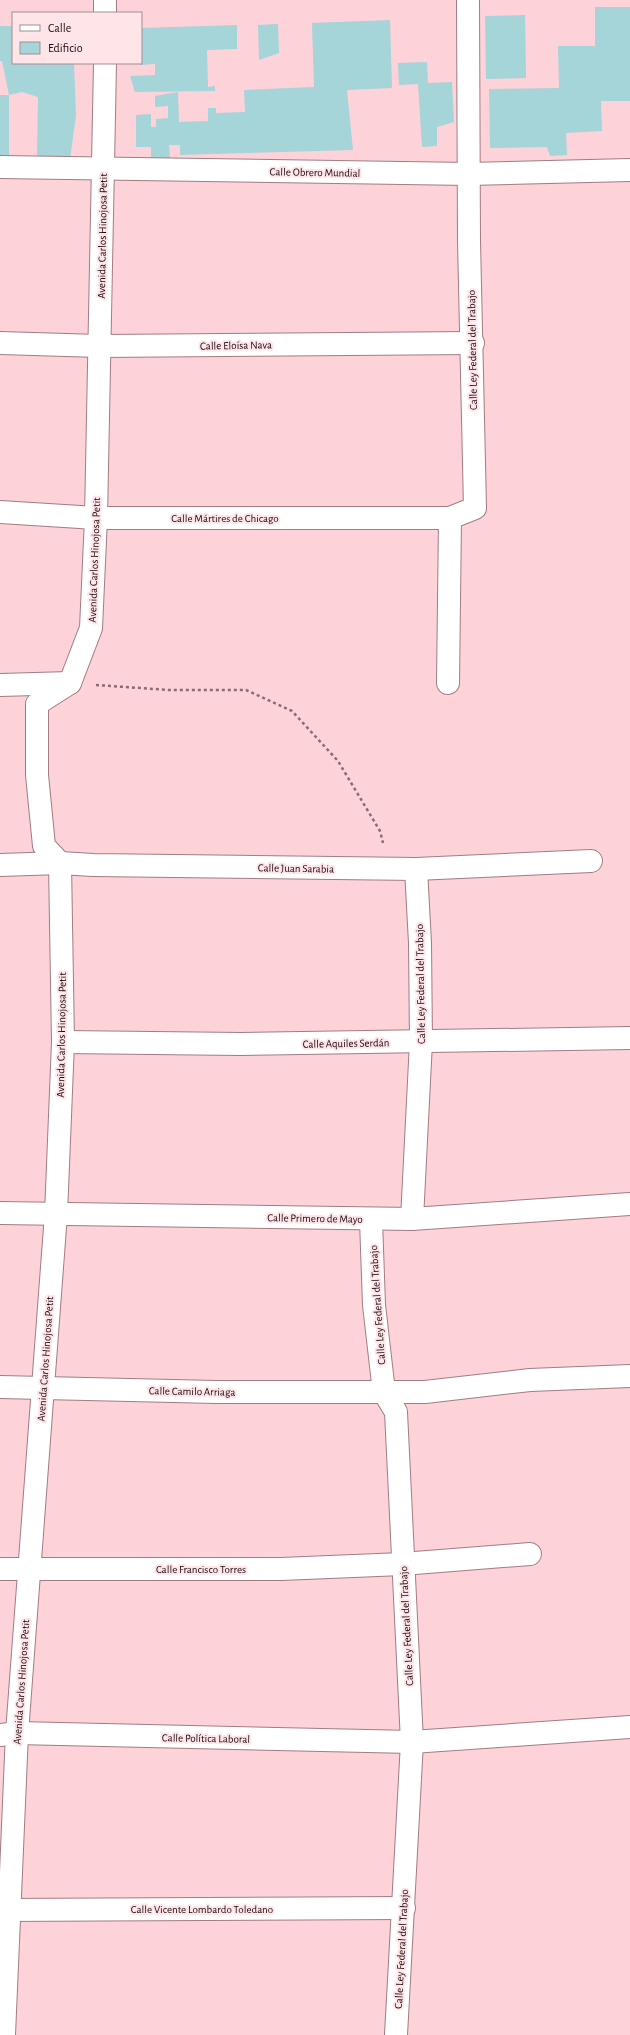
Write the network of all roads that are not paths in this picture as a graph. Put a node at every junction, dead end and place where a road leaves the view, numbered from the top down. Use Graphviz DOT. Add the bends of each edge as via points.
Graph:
graph roads {
  1 [pos="105,0"];
  2 [pos="468,0"];
  3 [pos="105,12"];
  4 [pos="105,64"];
  5 [pos="0,167"];
  6 [pos="103,170"];
  7 [pos="630,170"];
  8 [pos="469,174"];
  9 [pos="0,343"];
  10 [pos="473,343"];
  11 [pos="99,346"];
  12 [pos="0,512"];
  13 [pos="96,518"];
  14 [pos="450,518"];
  15 [pos="70,683"];
  16 [pos="448,683"];
  17 [pos="0,686"];
  18 [pos="591,861"];
  19 [pos="60,863"];
  20 [pos="0,865"];
  21 [pos="416,869"];
  22 [pos="630,1038"];
  23 [pos="63,1042"];
  24 [pos="421,1042"];
  25 [pos="630,1204"];
  26 [pos="0,1213"];
  27 [pos="56,1214"];
  28 [pos="412,1219"];
  29 [pos="371,1220"];
  30 [pos="630,1376"];
  31 [pos="0,1387"];
  32 [pos="43,1388"];
  33 [pos="384,1392"];
  34 [pos="530,1554"];
  35 [pos="402,1564"];
  36 [pos="0,1569"];
  37 [pos="29,1569"];
  38 [pos="630,1727"];
  39 [pos="8,1734"];
  40 [pos="412,1742"];
  41 [pos="404,1908"];
  42 [pos="4,1910"];
  43 [pos="4,2035"];
  44 [pos="396,2035"];
  1 -- 3 [label="street"];
  2 -- 8 [label="street, Calle Ley Federal del Trabajo"];
  4 -- 6 [label="street, Avenida Carlos Hinojosa Petit"];
  5 -- 6 [label="street, Calle Obrero Mundial"];
  6 -- 8 [label="street, Calle Obrero Mundial"];
  6 -- 11 [label="street, Avenida Carlos Hinojosa Petit"];
  7 -- 8 [label="street, Calle Obrero Mundial"];
  8 -- 10 [label="street, Calle Ley Federal del Trabajo"];
  9 -- 11 [label="street, Calle Eloísa Nava"];
  10 -- 11 [label="street, Calle Eloísa Nava"];
  10 -- 14 [label="street, Calle Ley Federal del Trabajo" via="475,508"];
  11 -- 13 [label="street, Avenida Carlos Hinojosa Petit"];
  12 -- 13 [label="street, Calle Mártires de Chicago"];
  13 -- 14 [label="street, Calle Mártires de Chicago"];
  13 -- 15 [label="street, Avenida Carlos Hinojosa Petit" via="91,628"];
  14 -- 16 [label="street"];
  15 -- 17 [label="street"];
  15 -- 19 [label="street" via="37,704 36,718 37,775 44,846"];
  18 -- 21 [label="street, Calle Juan Sarabia"];
  19 -- 20 [label="street, Calle Juan Sarabia"];
  19 -- 21 [label="street, Calle Juan Sarabia"];
  19 -- 23 [label="street, Avenida Carlos Hinojosa Petit"];
  21 -- 24 [label="street, Calle Ley Federal del Trabajo"];
  22 -- 24 [label="street, Calle Aquiles Serdán"];
  23 -- 24 [label="street, Calle Aquiles Serdán"];
  23 -- 27 [label="street, Avenida Carlos Hinojosa Petit"];
  24 -- 28 [label="street, Calle Ley Federal del Trabajo"];
  25 -- 28 [label="street, Calle Primero de Mayo"];
  26 -- 27 [label="street, Calle Primero de Mayo"];
  27 -- 29 [label="street, Calle Primero de Mayo"];
  27 -- 32 [label="street, Avenida Carlos Hinojosa Petit"];
  28 -- 29 [label="street, Calle Primero de Mayo"];
  29 -- 33 [label="street, Calle Ley Federal del Trabajo" via="374,1305"];
  30 -- 33 [label="street, Calle Camilo Arriaga" via="530,1380 425,1392"];
  31 -- 32 [label="street, Calle Camilo Arriaga"];
  32 -- 33 [label="street, Calle Camilo Arriaga"];
  32 -- 37 [label="street, Avenida Carlos Hinojosa Petit"];
  33 -- 35 [label="street, Calle Ley Federal del Trabajo" via="396,1412"];
  34 -- 35 [label="street, Calle Francisco Torres"];
  35 -- 37 [label="street, Calle Francisco Torres" via="281,1569"];
  35 -- 40 [label="street, Calle Ley Federal del Trabajo"];
  36 -- 37 [label="street, Calle Francisco Torres"];
  37 -- 39 [label="street, Avenida Carlos Hinojosa Petit"];
  38 -- 40 [label="street, Calle Política Laboral"];
  39 -- 40 [label="street, Calle Política Laboral"];
  39 -- 42 [label="street, Avenida Carlos Hinojosa Petit"];
  40 -- 41 [label="street, Calle Ley Federal del Trabajo"];
  41 -- 42 [label="street, Calle Vicente Lombardo Toledano"];
  41 -- 44 [label="street, Calle Ley Federal del Trabajo"];
  42 -- 43 [label="street, Avenida Carlos Hinojosa Petit"];
}
